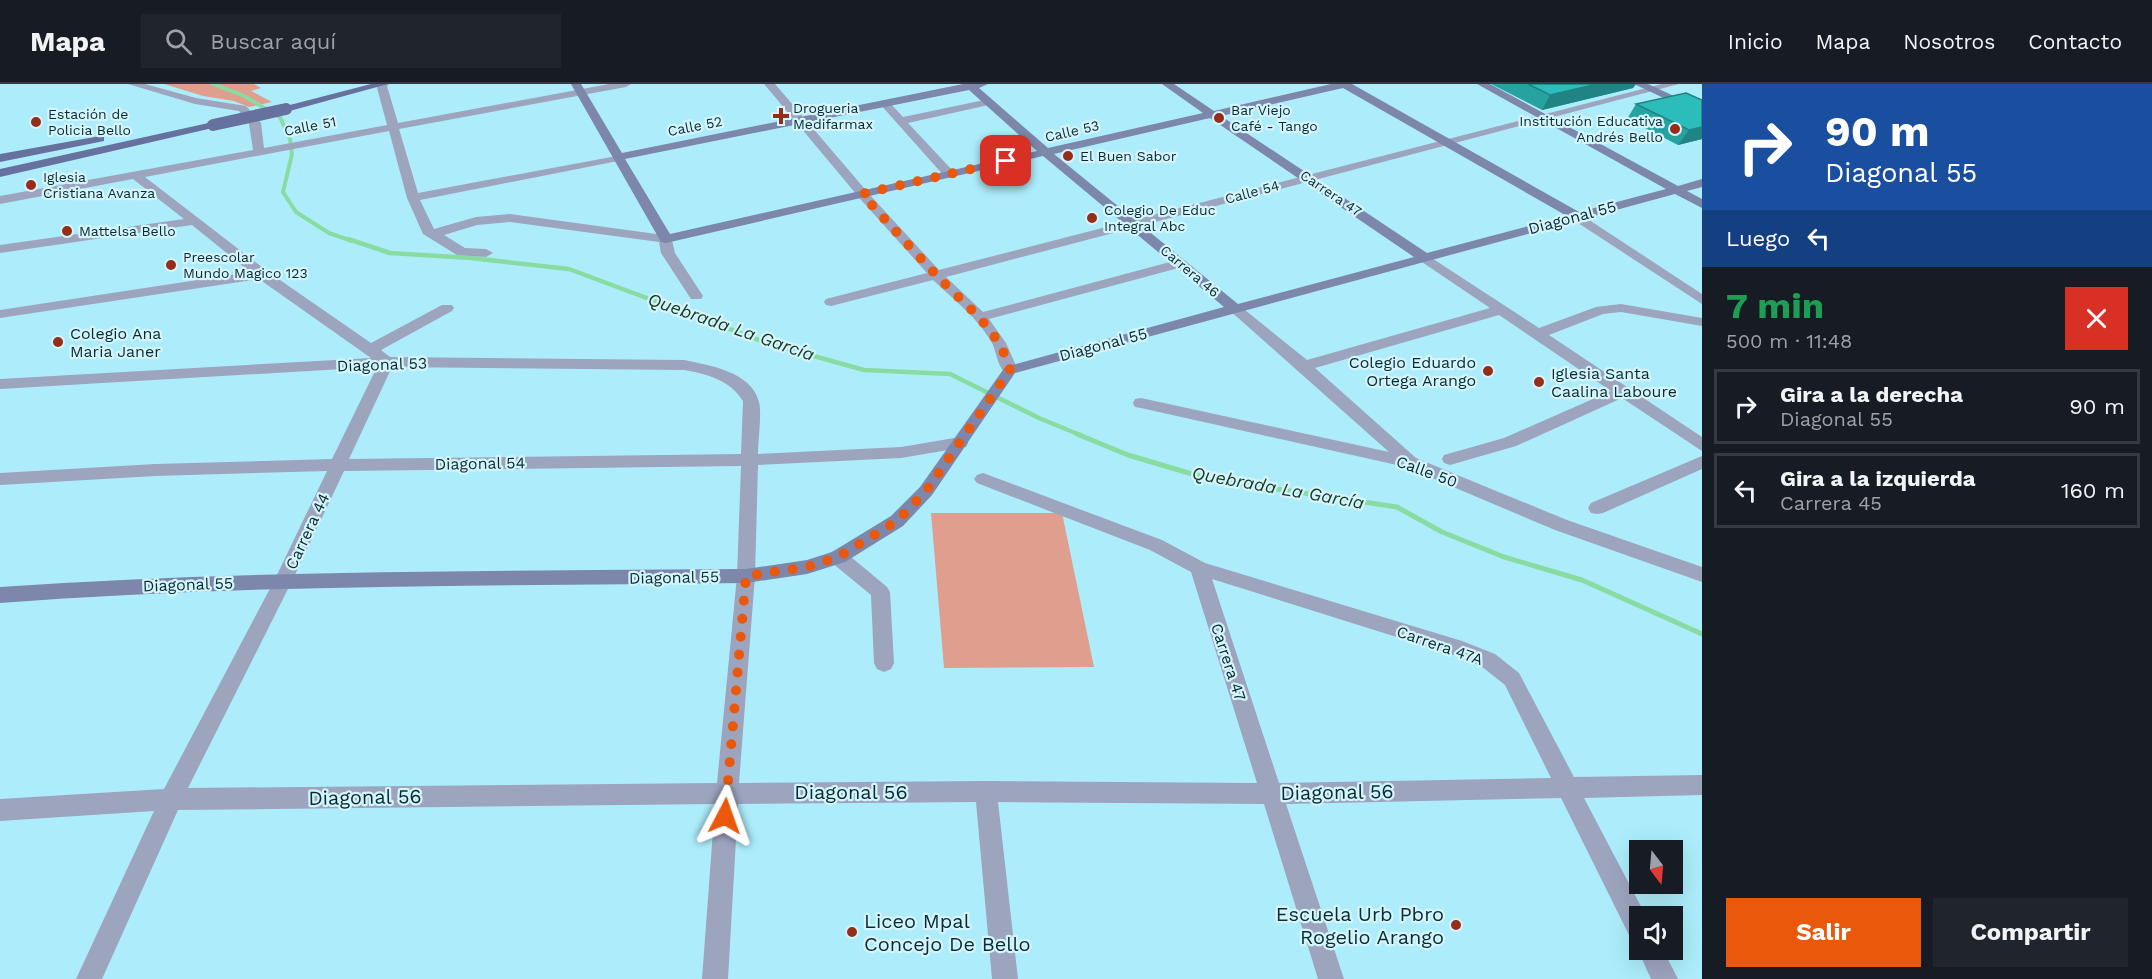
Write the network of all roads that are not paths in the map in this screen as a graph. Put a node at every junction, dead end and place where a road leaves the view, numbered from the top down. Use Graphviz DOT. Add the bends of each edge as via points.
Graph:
graph roads {
  1 [pos="133,84"];
  2 [pos="364,84"];
  3 [pos="383,84"];
  4 [pos="626,84"];
  5 [pos="770,84"];
  6 [pos="1167,84"];
  7 [pos="1344,84"];
  8 [pos="1482,84"];
  9 [pos="1639,84"];
  10 [pos="1674,84"];
  11 [pos="974,85"];
  12 [pos="578,88"];
  13 [pos="1651,90"];
  14 [pos="989,102"];
  15 [pos="885,104"];
  16 [pos="282,107"];
  17 [pos="1702,113"];
  18 [pos="1213,114"];
  19 [pos="1543,117"];
  20 [pos="800,121"];
  21 [pos="900,121"];
  22 [pos="210,122"];
  23 [pos="393,126"];
  24 [pos="1447,142"];
  25 [pos="259,151"];
  26 [pos="1045,152"];
  27 [pos="618,157"];
  28 [pos="0,158"];
  29 [pos="0,173"];
  30 [pos="949,174"];
  31 [pos="137,176"];
  32 [pos="1308,177"];
  33 [pos="1702,183"];
  34 [pos="1677,189"];
  35 [pos="862,194"];
  36 [pos="413,198"];
  37 [pos="0,200"];
  38 [pos="1702,204"];
  39 [pos="1577,216"];
  40 [pos="195,221"];
  41 [pos="1133,224"];
  42 [pos="433,234"];
  43 [pos="666,239"];
  44 [pos="0,249"];
  45 [pos="486,253"];
  46 [pos="1424,257"];
  47 [pos="1181,263"];
  48 [pos="262,274"];
  49 [pos="937,276"];
  50 [pos="696,296"];
  51 [pos="1702,300"];
  52 [pos="831,303"];
  53 [pos="447,308"];
  54 [pos="1236,309"];
  55 [pos="1500,309"];
  56 [pos="0,314"];
  57 [pos="980,317"];
  58 [pos="1702,322"];
  59 [pos="1537,334"];
  60 [pos="379,356"];
  61 [pos="1304,366"];
  62 [pos="1008,372"];
  63 [pos="0,384"];
  64 [pos="1622,392"];
  65 [pos="1141,403"];
  66 [pos="964,437"];
  67 [pos="1702,445"];
  68 [pos="1450,459"];
  69 [pos="748,460"];
  70 [pos="1410,462"];
  71 [pos="1702,462"];
  72 [pos="338,465"];
  73 [pos="0,479"];
  74 [pos="983,479"];
  75 [pos="1598,508"];
  76 [pos="838,557"];
  77 [pos="1198,568"];
  78 [pos="1702,575"];
  79 [pos="746,576"];
  80 [pos="283,581"];
  81 [pos="0,595"];
  82 [pos="884,663"];
  83 [pos="1702,785"];
  84 [pos="1567,786"];
  85 [pos="986,791"];
  86 [pos="727,793"];
  87 [pos="1272,794"];
  88 [pos="171,799"];
  89 [pos="0,810"];
  90 [pos="1629,908"];
  91 [pos="1655,960"];
  92 [pos="89,979"];
  93 [pos="715,979"];
  94 [pos="1005,979"];
  95 [pos="1331,979"];
  96 [pos="1665,979"];
  1 -- 25 [label="street" via="195,101 242,108 255,123"];
  2 -- 16 [label="main road"];
  3 -- 16 [label="main road"];
  3 -- 23 [label="street"];
  4 -- 12 [label="street, Calle 51"];
  5 -- 20 [label="street"];
  6 -- 18 [label="street, Carrera 47"];
  7 -- 18 [label="street, Calle 53"];
  7 -- 24 [label="street"];
  8 -- 19 [label="street"];
  9 -- 13 [label="street"];
  10 -- 13 [label="street, Calle 54"];
  11 -- 14 [label="street, Carrera 46"];
  11 -- 15 [label="street, Calle 52"];
  12 -- 23 [label="street, Calle 51"];
  12 -- 27 [label="street"];
  13 -- 17 [label="street"];
  13 -- 19 [label="street, Calle 54"];
  14 -- 21 [label="street"];
  14 -- 26 [label="street, Carrera 46"];
  15 -- 20 [label="street, Calle 52"];
  15 -- 21 [label="street"];
  16 -- 22 [label="main road, bridge"];
  18 -- 26 [label="street, Calle 53"];
  18 -- 32 [label="street, Carrera 47"];
  19 -- 24 [label="street, Calle 54"];
  19 -- 34 [label="street"];
  20 -- 27 [label="street, Calle 52"];
  20 -- 35 [label="street"];
  21 -- 30 [label="street"];
  22 -- 28 [label="main road"];
  22 -- 29 [label="main road"];
  23 -- 25 [label="street, Calle 51"];
  23 -- 36 [label="street"];
  24 -- 32 [label="street, Calle 54"];
  24 -- 39 [label="street"];
  25 -- 31 [label="street, Calle 51"];
  26 -- 30 [label="street, Calle 53"];
  26 -- 41 [label="street, Carrera 46"];
  27 -- 36 [label="street, Calle 52"];
  27 -- 43 [label="street"];
  30 -- 35 [label="street, Calle 53"];
  31 -- 37 [label="street, Calle 51"];
  31 -- 40 [label="street"];
  32 -- 41 [label="street, Calle 54"];
  32 -- 46 [label="street, Carrera 47"];
  33 -- 34 [label="street, Diagonal 55"];
  34 -- 38 [label="street"];
  34 -- 39 [label="street, Diagonal 55"];
  35 -- 43 [label="street, Calle 53"];
  35 -- 49 [label="street"];
  36 -- 42 [label="street"];
  39 -- 46 [label="street, Diagonal 55"];
  39 -- 51 [label="street"];
  40 -- 44 [label="street"];
  40 -- 48 [label="street"];
  41 -- 47 [label="street, Carrera 46"];
  41 -- 49 [label="street, Calle 54"];
  42 -- 43 [label="street" via="476,221 510,218"];
  42 -- 45 [label="street" via="462,252"];
  43 -- 50 [label="street" via="668,253"];
  46 -- 54 [label="street, Diagonal 55"];
  46 -- 55 [label="street, Carrera 47"];
  47 -- 54 [label="street, Carrera 46"];
  47 -- 57 [label="street"];
  48 -- 56 [label="street"];
  48 -- 60 [label="street"];
  49 -- 52 [label="street, Calle 54"];
  49 -- 57 [label="street"];
  53 -- 60 [label="street"];
  54 -- 61 [label="street, Carrera 46"];
  54 -- 62 [label="street, Diagonal 55"];
  55 -- 59 [label="street, Carrera 47"];
  55 -- 61 [label="street"];
  57 -- 62 [label="street" via="999,344"];
  58 -- 59 [label="street" via="1639,310 1600,309"];
  59 -- 64 [label="street, Carrera 47"];
  60 -- 63 [label="street, Diagonal 53"];
  60 -- 69 [label="street, Diagonal 53" via="684,365 740,384 751,401"];
  60 -- 72 [label="street, Carrera 44"];
  61 -- 70 [label="street, Carrera 46"];
  62 -- 66 [label="street, Diagonal 55"];
  64 -- 67 [label="street, Carrera 47"];
  64 -- 68 [label="street" via="1510,442"];
  65 -- 70 [label="street, Calle 50"];
  66 -- 69 [label="street, Diagonal 54" via="938,449"];
  66 -- 76 [label="street, Diagonal 55" via="906,513"];
  69 -- 72 [label="street, Diagonal 54"];
  69 -- 79 [label="street"];
  70 -- 78 [label="street, Calle 50" via="1561,525"];
  71 -- 75 [label="street"];
  72 -- 73 [label="street, Diagonal 54"];
  72 -- 80 [label="street, Carrera 44"];
  74 -- 77 [label="street" via="1156,545"];
  76 -- 79 [label="street, Diagonal 55" via="807,567"];
  76 -- 82 [label="street" via="880,592"];
  77 -- 84 [label="street, Carrera 47A" via="1488,660 1512,679"];
  77 -- 87 [label="street, Carrera 47"];
  79 -- 80 [label="street, Diagonal 55"];
  79 -- 86 [label="street"];
  80 -- 81 [label="street, Diagonal 55" via="84,587"];
  80 -- 88 [label="street, Carrera 44"];
  83 -- 84 [label="street, Diagonal 56"];
  84 -- 87 [label="street, Diagonal 56"];
  84 -- 90 [label="street, Carrera 47A"];
  85 -- 86 [label="street, Diagonal 56"];
  85 -- 87 [label="street, Diagonal 56"];
  85 -- 94 [label="street"];
  86 -- 88 [label="street, Diagonal 56"];
  86 -- 93 [label="street"];
  87 -- 95 [label="street, Carrera 47"];
  88 -- 89 [label="street, Diagonal 56"];
  88 -- 92 [label="street, Carrera 44"];
  91 -- 96 [label="street"];
}
